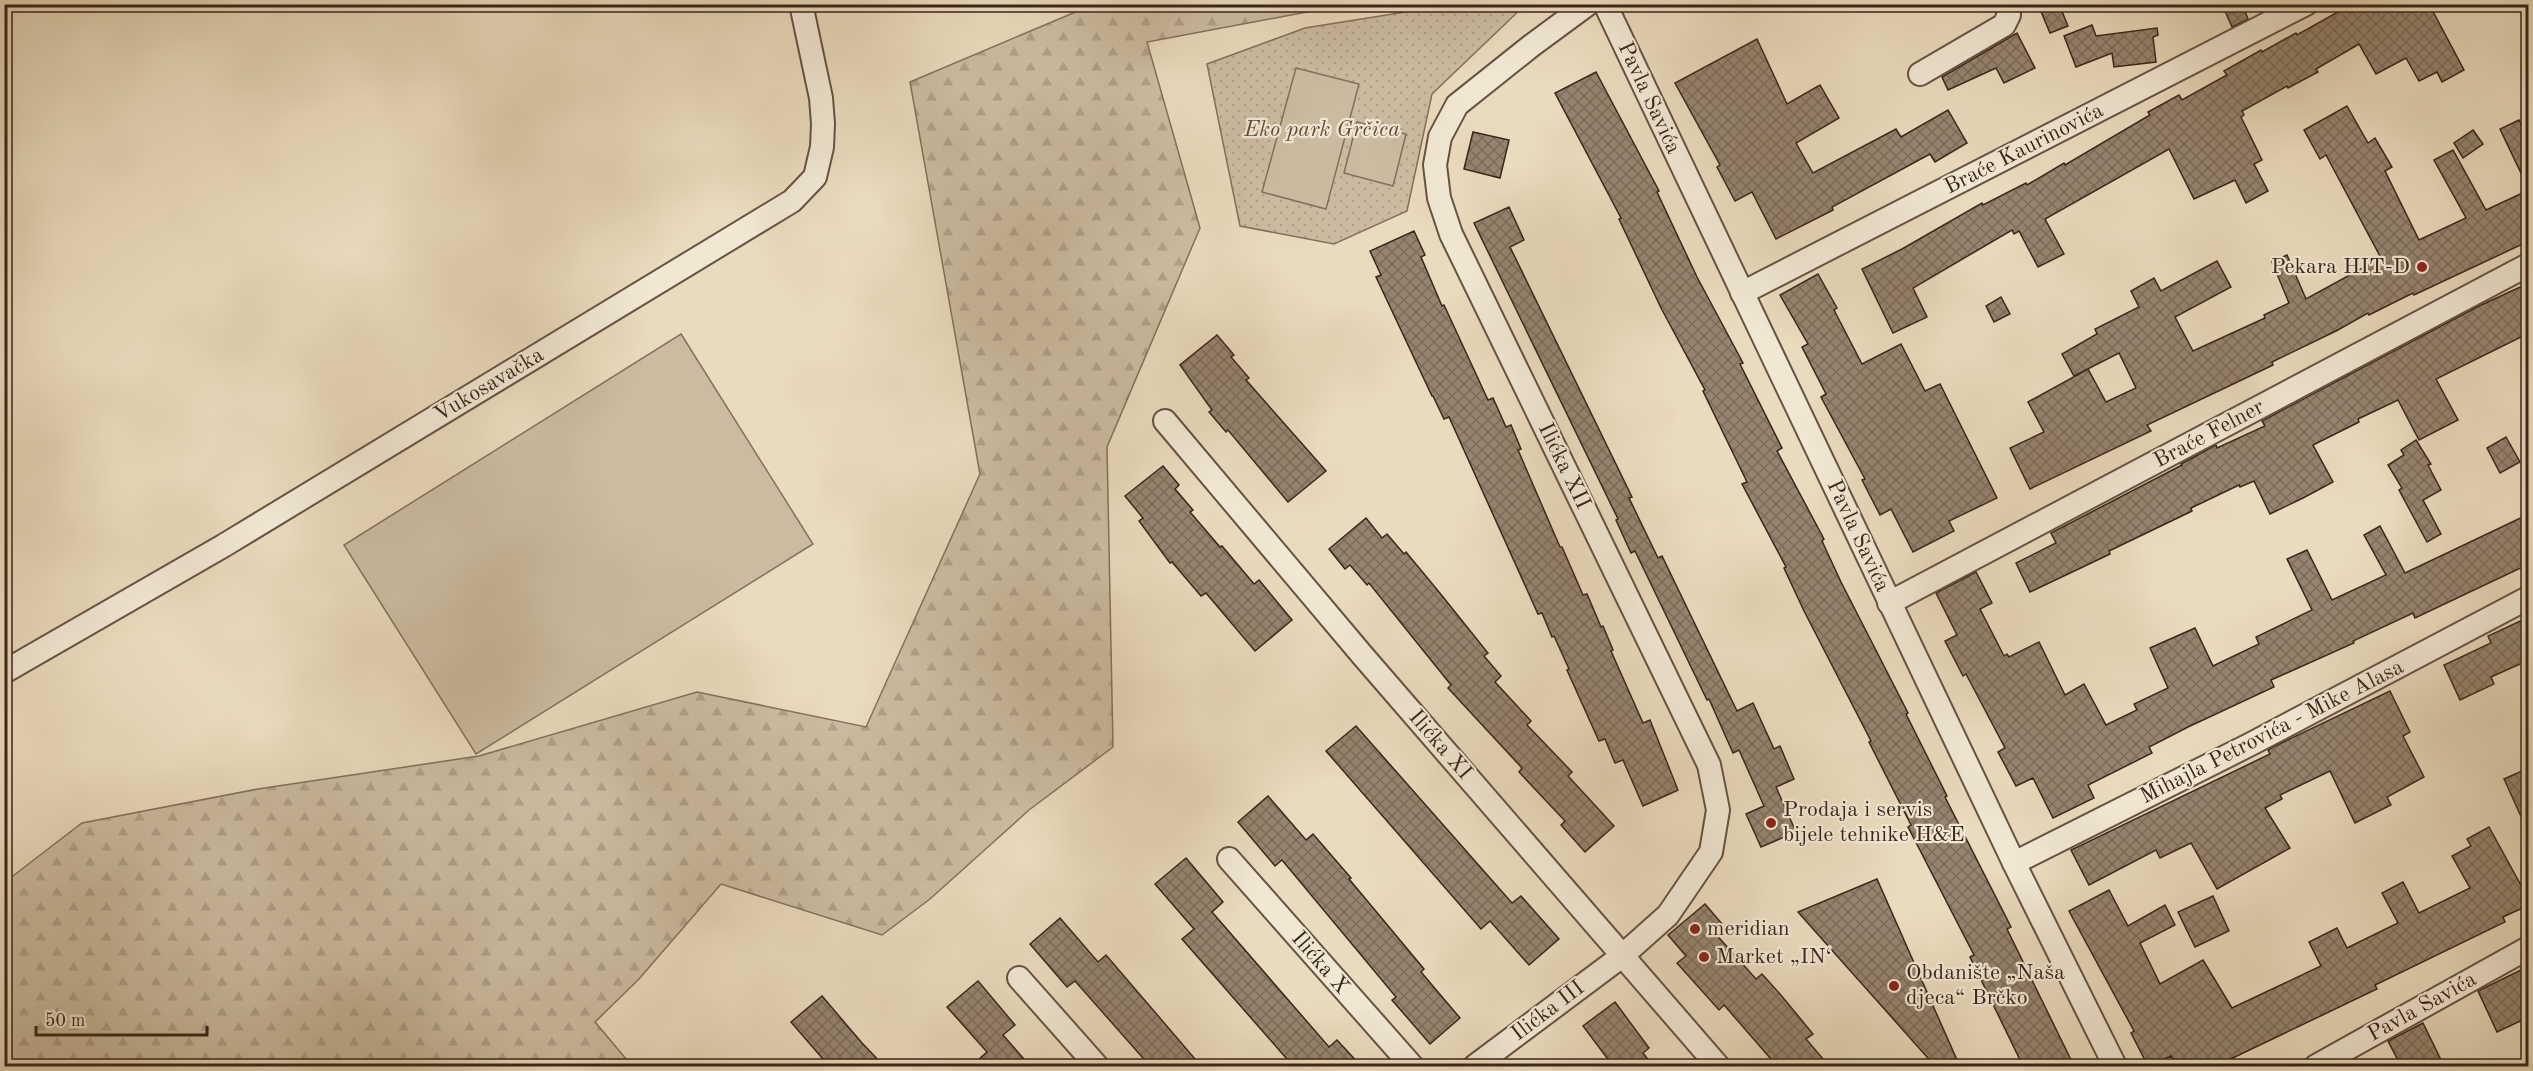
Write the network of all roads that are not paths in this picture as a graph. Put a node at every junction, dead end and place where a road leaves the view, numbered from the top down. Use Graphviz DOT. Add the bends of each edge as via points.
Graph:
graph roads {
  1 [pos="801,4"];
  2 [pos="1588,4"];
  3 [pos="1605,4"];
  4 [pos="2007,4"];
  5 [pos="2306,4"];
  6 [pos="1920,74"];
  7 [pos="2529,265"];
  8 [pos="1742,293"];
  9 [pos="1164,421"];
  10 [pos="2529,598"];
  11 [pos="1889,603"];
  12 [pos="4,672"];
  13 [pos="1229,860"];
  14 [pos="2014,863"];
  15 [pos="2529,948"];
  16 [pos="1622,957"];
  17 [pos="1019,978"];
  18 [pos="1097,1066"];
  19 [pos="1412,1066"];
  20 [pos="1475,1066"];
  21 [pos="1718,1066"];
  22 [pos="2115,1066"];
  23 [pos="2316,1066"];
  1 -- 12 [label="street, Vukosavačka" via="821,98 822,147 814,177 792,201 233,540"];
  2 -- 16 [label="street, Ilićka XII" via="1457,105 1440,137 1435,165 1439,198 1451,234 1709,765 1718,810 1710,852 1668,915"];
  3 -- 8 [label="street, Pavla Savića"];
  4 -- 6 [label="street" via="2009,15 2004,25"];
  5 -- 8 [label="street, Braće Kaurinovića"];
  7 -- 11 [label="street, Braće Felner"];
  8 -- 11 [label="street, Pavla Savića"];
  9 -- 16 [label="street, Ilićka XI"];
  10 -- 14 [label="street, Mihajla Petrovića - Mike Alasa"];
  11 -- 14 [label="street, Pavla Savića"];
  13 -- 19 [label="street, Ilićka X"];
  14 -- 22 [label="street, Pavla Savića"];
  15 -- 23 [label="street, Pavla Savića"];
  16 -- 20 [label="street, Ilićka III"];
  16 -- 21 [label="street, Ilićka XI"];
  17 -- 18 [label="street"];
}
